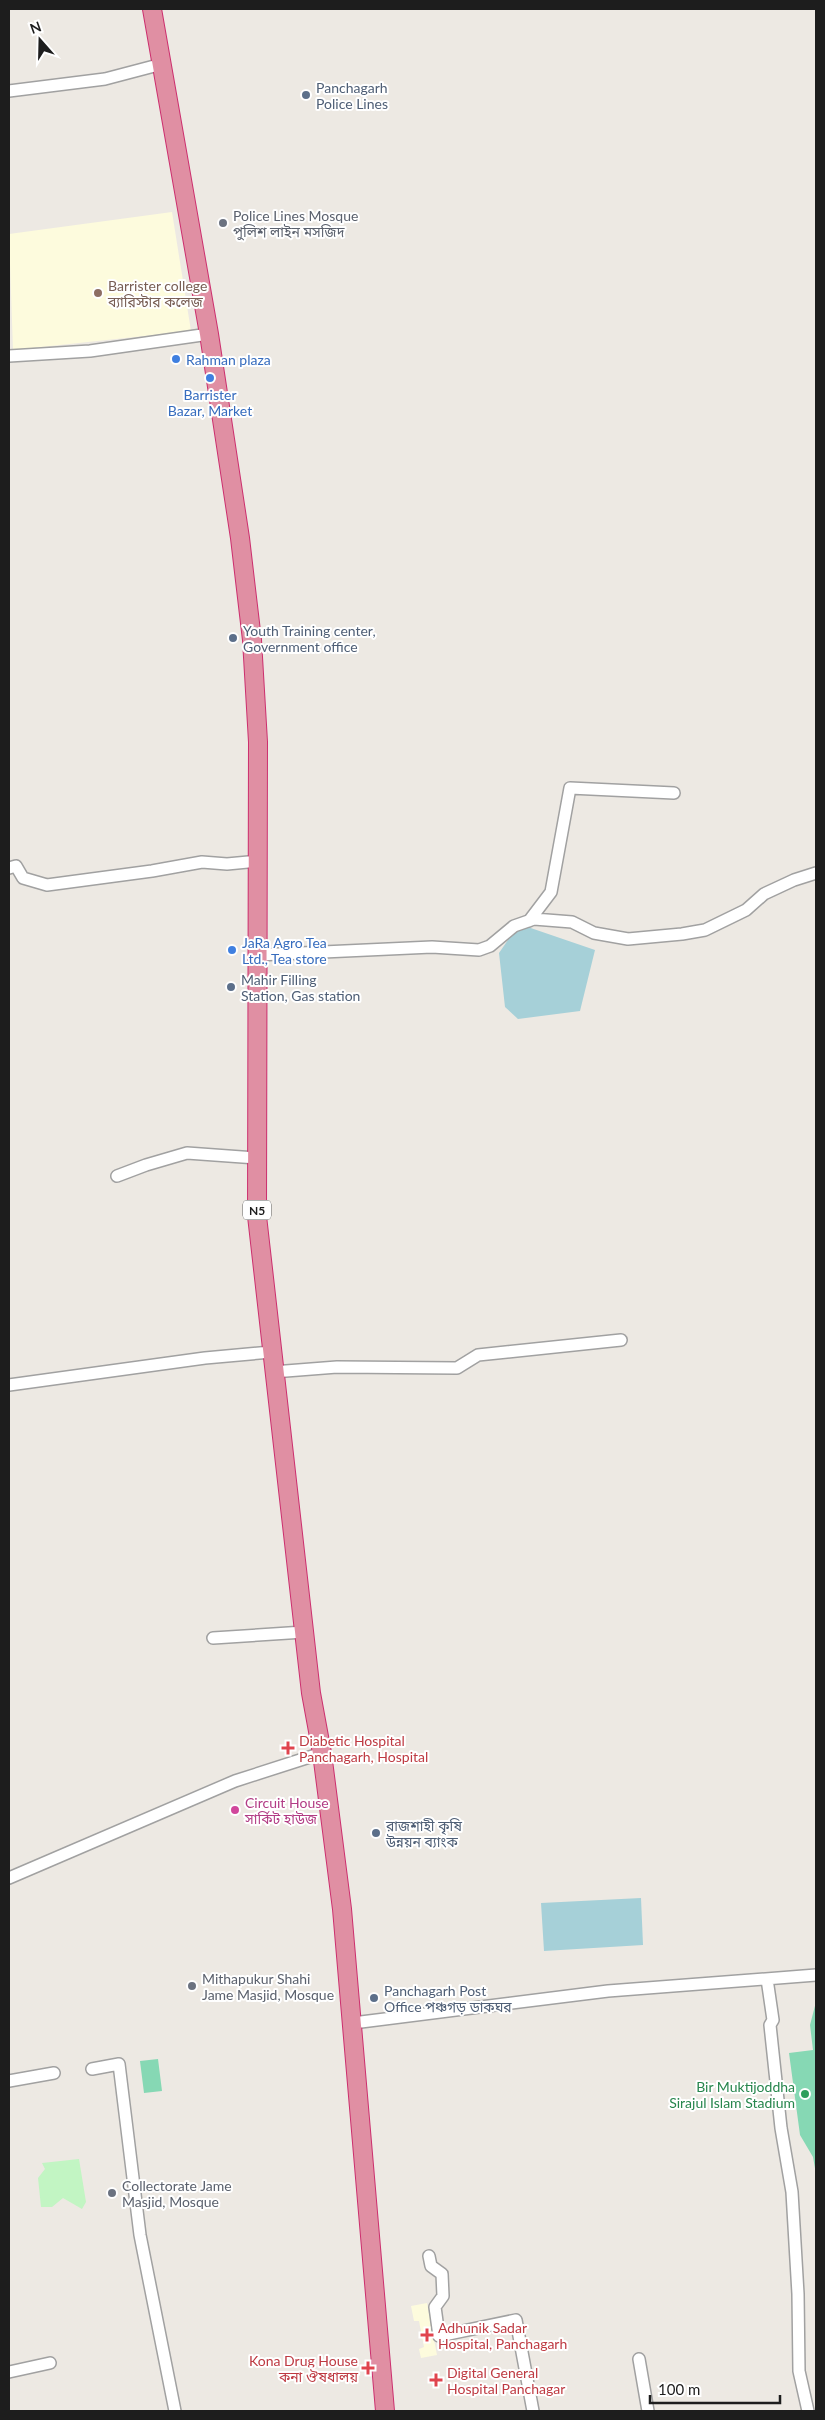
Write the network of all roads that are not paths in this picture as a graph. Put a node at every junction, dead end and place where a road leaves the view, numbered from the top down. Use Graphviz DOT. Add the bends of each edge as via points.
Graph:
graph roads {
  1 [pos="152,9"];
  2 [pos="162,64"];
  3 [pos="9,91"];
  4 [pos="209,334"];
  5 [pos="9,356"];
  6 [pos="674,793"];
  7 [pos="258,861"];
  8 [pos="9,868"];
  9 [pos="816,873"];
  10 [pos="529,920"];
  11 [pos="258,955"];
  12 [pos="257,1158"];
  13 [pos="117,1176"];
  14 [pos="622,1340"];
  15 [pos="271,1352"];
  16 [pos="274,1372"];
  17 [pos="9,1385"];
  18 [pos="304,1632"];
  19 [pos="213,1638"];
  20 [pos="322,1753"];
  21 [pos="9,1878"];
  22 [pos="816,1975"];
  23 [pos="767,1979"];
  24 [pos="353,2023"];
  25 [pos="92,2068"];
  26 [pos="54,2073"];
  27 [pos="9,2081"];
  28 [pos="429,2256"];
  29 [pos="639,2359"];
  30 [pos="50,2363"];
  31 [pos="9,2372"];
  32 [pos="175,2411"];
  33 [pos="385,2411"];
  34 [pos="533,2411"];
  35 [pos="648,2411"];
  36 [pos="808,2411"];
  1 -- 2 [label="highway, N5"];
  2 -- 3 [label="street" via="105,79"];
  2 -- 4 [label="highway, N5"];
  4 -- 5 [label="street" via="90,351"];
  4 -- 7 [label="highway, N5" via="252,640 258,742"];
  6 -- 10 [label="street" via="570,788 551,892"];
  7 -- 8 [label="street" via="202,862 47,885 23,878 16,866"];
  7 -- 11 [label="highway, N5"];
  9 -- 10 [label="street" via="764,894 746,910 705,930 628,939 594,933 572,922"];
  10 -- 11 [label="street" via="514,926 480,950 432,947"];
  11 -- 12 [label="highway, N5"];
  12 -- 13 [label="street" via="187,1153"];
  12 -- 15 [label="highway, N5" via="257,1216"];
  14 -- 16 [label="street" via="478,1355 457,1368 337,1367"];
  15 -- 16 [label="highway, N5"];
  15 -- 17 [label="street"];
  16 -- 18 [label="highway, N5"];
  18 -- 19 [label="street"];
  18 -- 20 [label="highway, N5"];
  20 -- 21 [label="street" via="235,1781"];
  20 -- 24 [label="highway, N5"];
  22 -- 23 [label="street"];
  23 -- 24 [label="street" via="608,1991"];
  23 -- 36 [label="street" via="781,2128 792,2192 798,2294 798,2371"];
  24 -- 33 [label="highway, N5"];
  25 -- 32 [label="street" via="119,2064 140,2235"];
  26 -- 27 [label="street"];
  28 -- 34 [label="street" via="431,2266 442,2274 443,2296 435,2307 439,2336 516,2320"];
  29 -- 35 [label="street"];
  30 -- 31 [label="street"];
}
